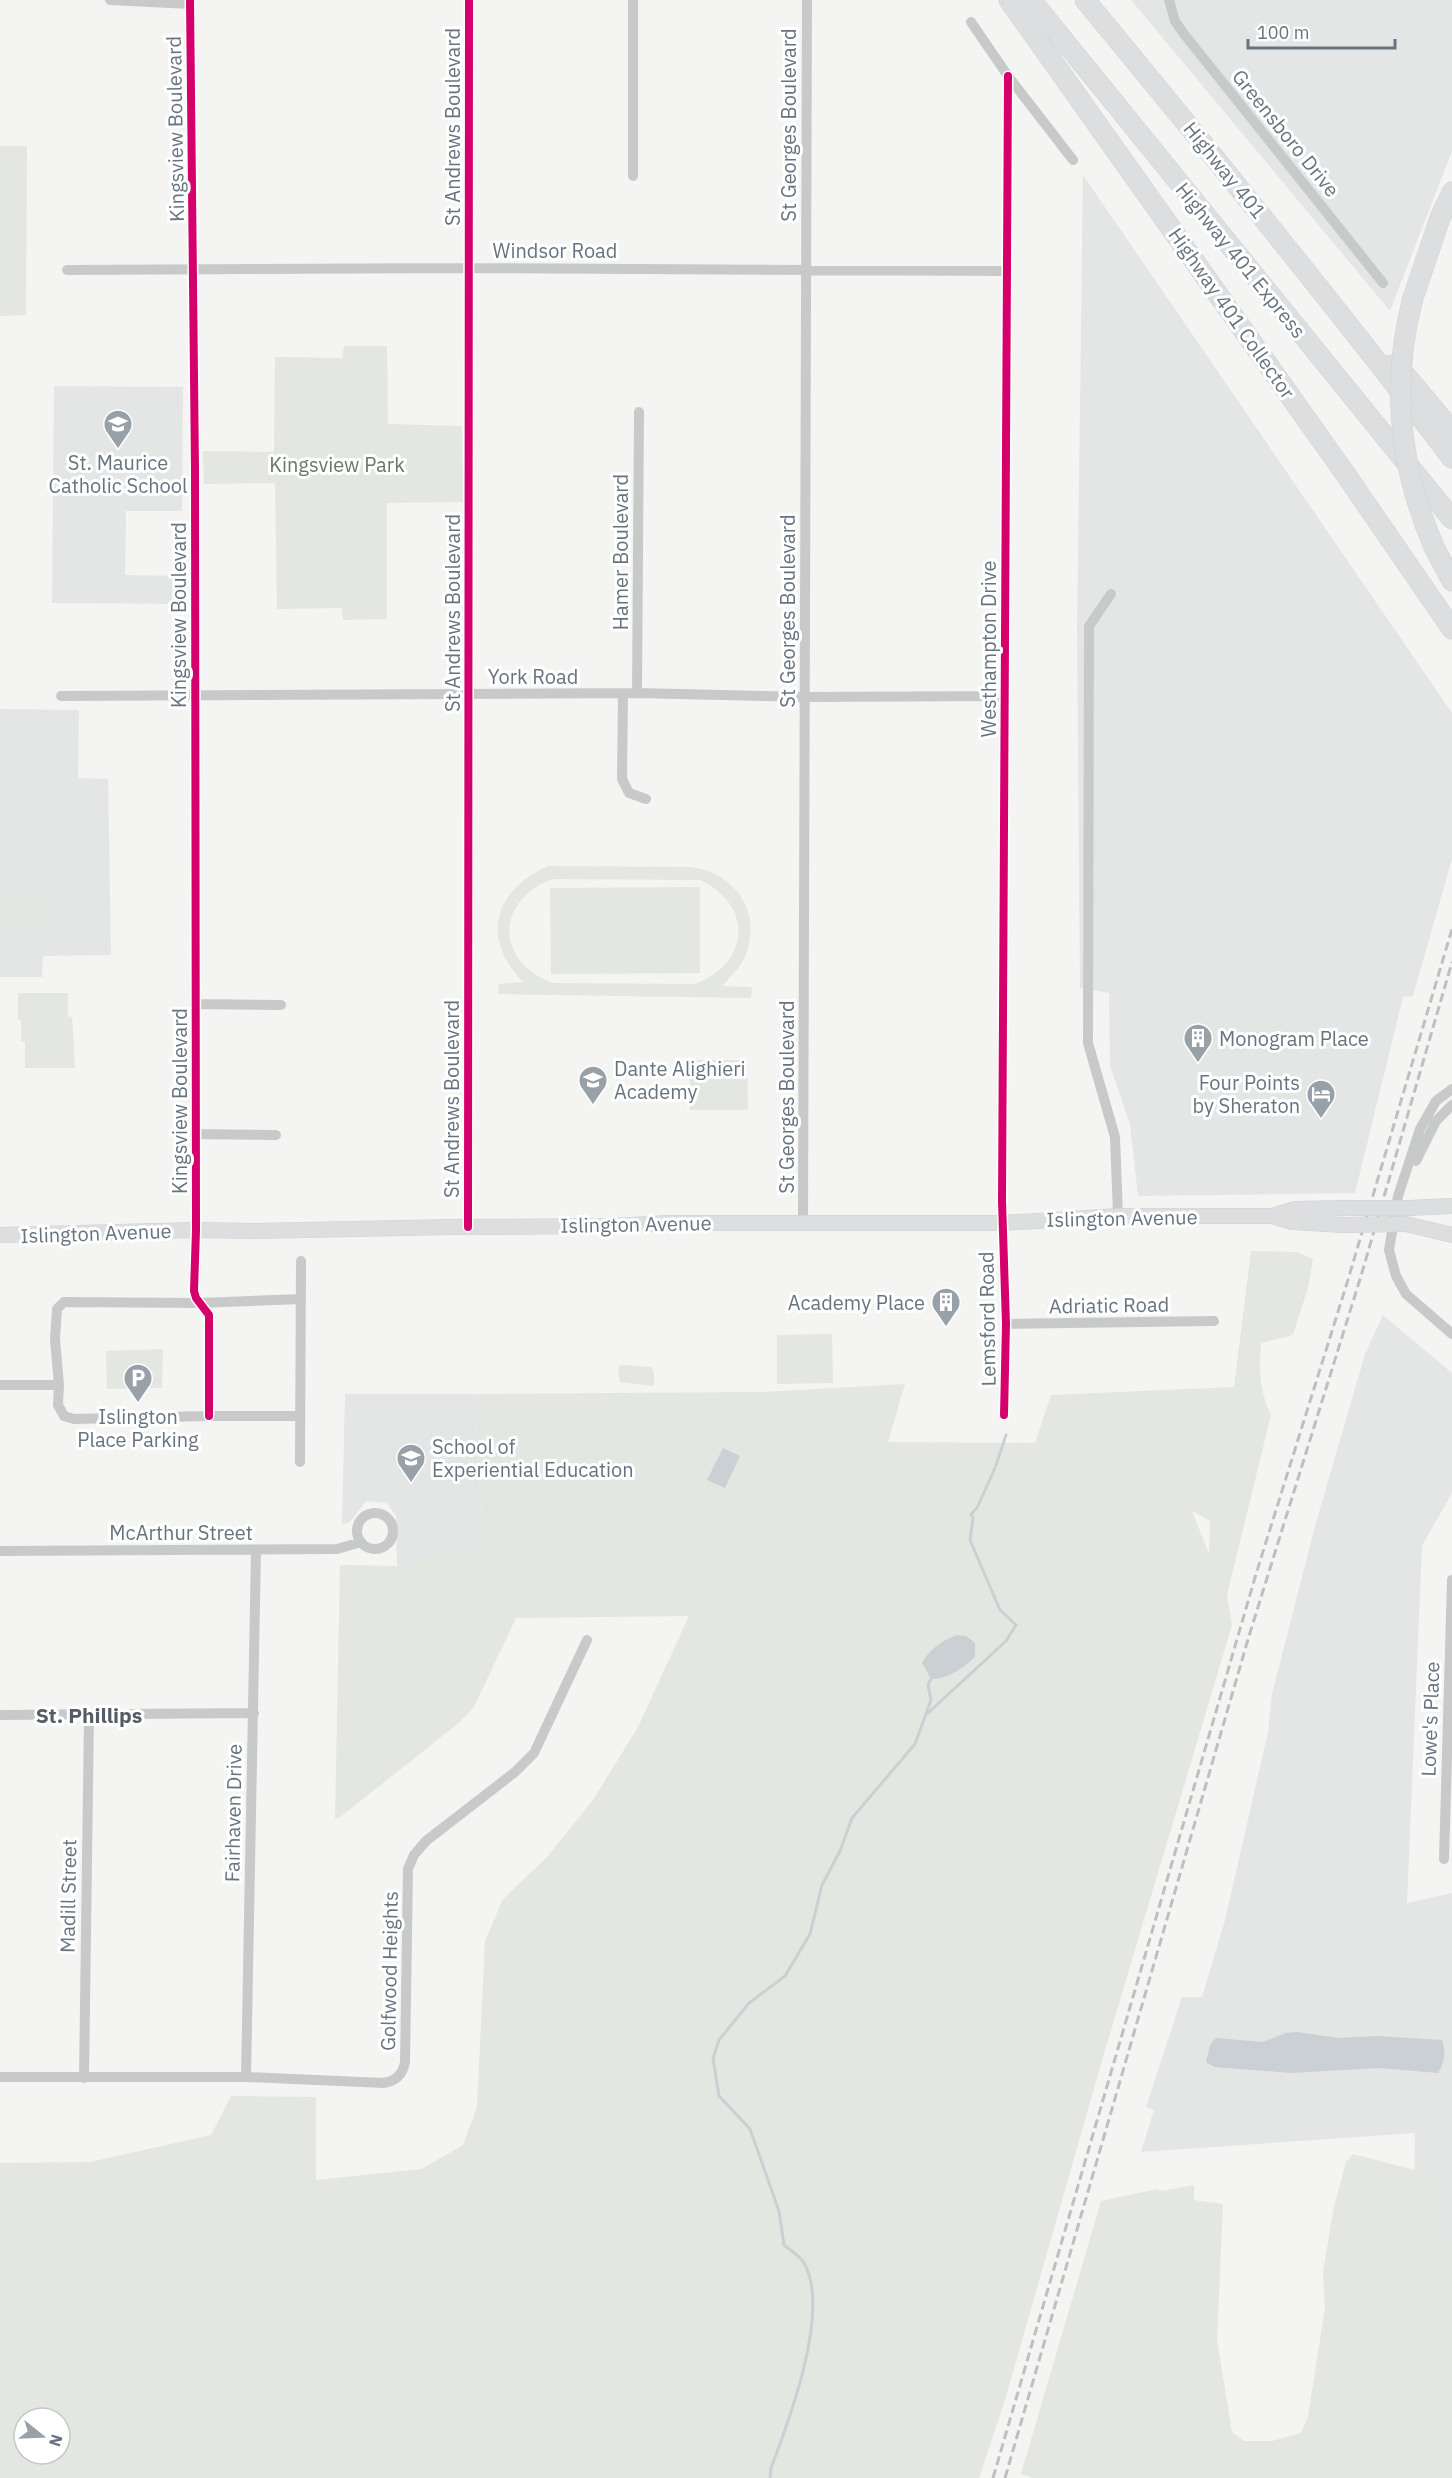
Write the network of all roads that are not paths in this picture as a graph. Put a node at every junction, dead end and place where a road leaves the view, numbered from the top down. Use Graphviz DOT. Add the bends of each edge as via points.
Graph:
graph roads {
  1 [pos="110,0"];
  2 [pos="469,0"];
  3 [pos="633,0"];
  4 [pos="807,0"];
  5 [pos="1009,0"];
  6 [pos="1031,0"];
  7 [pos="1085,0"];
  8 [pos="1169,0"];
  9 [pos="190,2"];
  10 [pos="971,22"];
  11 [pos="1008,76"];
  12 [pos="1073,160"];
  13 [pos="633,176"];
  14 [pos="1452,192"];
  15 [pos="469,268"];
  16 [pos="805,269"];
  17 [pos="68,270"];
  18 [pos="194,270"];
  19 [pos="1006,271"];
  20 [pos="1383,283"];
  21 [pos="1362,341"];
  22 [pos="639,412"];
  23 [pos="1452,431"];
  24 [pos="1452,458"];
  25 [pos="1452,519"];
  26 [pos="1452,581"];
  27 [pos="1111,594"];
  28 [pos="1452,629"];
  29 [pos="469,693"];
  30 [pos="637,693"];
  31 [pos="623,694"];
  32 [pos="194,695"];
  33 [pos="61,696"];
  34 [pos="1005,696"];
  35 [pos="805,697"];
  36 [pos="646,799"];
  37 [pos="195,1004"];
  38 [pos="281,1005"];
  39 [pos="1452,1089"];
  40 [pos="1452,1105"];
  41 [pos="195,1134"];
  42 [pos="276,1135"];
  43 [pos="1398,1196"];
  44 [pos="1452,1206"];
  45 [pos="1118,1216"];
  46 [pos="1272,1216"];
  47 [pos="803,1223"];
  48 [pos="1002,1223"];
  49 [pos="1406,1224"];
  50 [pos="1452,1224"];
  51 [pos="468,1227"];
  52 [pos="196,1230"];
  53 [pos="0,1235"];
  54 [pos="1452,1235"];
  55 [pos="301,1262"];
  56 [pos="301,1299"];
  57 [pos="199,1303"];
  58 [pos="1214,1321"];
  59 [pos="1006,1324"];
  60 [pos="1452,1334"];
  61 [pos="0,1385"];
  62 [pos="59,1385"];
  63 [pos="1004,1415"];
  64 [pos="209,1416"];
  65 [pos="299,1416"];
  66 [pos="300,1462"];
  67 [pos="361,1542"];
  68 [pos="256,1550"];
  69 [pos="0,1551"];
  70 [pos="1452,1580"];
  71 [pos="587,1640"];
  72 [pos="254,1713"];
  73 [pos="0,1715"];
  74 [pos="89,1715"];
  75 [pos="1444,1859"];
  76 [pos="0,2077"];
  77 [pos="246,2077"];
  78 [pos="84,2078"];
  1 -- 9 [label="street"];
  2 -- 15 [label="street, St Andrews Boulevard"];
  3 -- 13 [label="street"];
  4 -- 16 [label="street, St Georges Boulevard"];
  5 -- 28 [label="highway, Highway 401 Collector"];
  6 -- 25 [label="highway, Highway 401 Express"];
  7 -- 21 [label="highway, Highway 401"];
  8 -- 20 [label="street, Greensboro Drive" via="1184,34"];
  9 -- 18 [label="street, Kingsview Boulevard"];
  10 -- 11 [label="street"];
  11 -- 12 [label="street"];
  11 -- 19 [label="street, Westhampton Drive"];
  14 -- 26 [label="highway, bridge" via="1406,325 1401,403 1409,479 1421,518"];
  15 -- 16 [label="street, Windsor Road"];
  15 -- 18 [label="street, Windsor Road"];
  15 -- 29 [label="street, St Andrews Boulevard"];
  16 -- 19 [label="street, Windsor Road"];
  16 -- 35 [label="street, St Georges Boulevard"];
  17 -- 18 [label="street, Windsor Road"];
  18 -- 32 [label="street, Kingsview Boulevard"];
  19 -- 34 [label="street, Westhampton Drive"];
  21 -- 23 [label="highway" via="1407,377"];
  21 -- 24 [label="highway"];
  22 -- 30 [label="street, Hamer Boulevard"];
  27 -- 45 [label="street" via="1089,626 1088,1043 1115,1137"];
  29 -- 31 [label="street, York Road"];
  29 -- 32 [label="street, York Road"];
  29 -- 51 [label="street, St Andrews Boulevard"];
  30 -- 31 [label="street, York Road"];
  30 -- 35 [label="street, York Road"];
  31 -- 36 [label="street" via="622,779 629,793"];
  32 -- 33 [label="street, York Road"];
  32 -- 37 [label="street, Kingsview Boulevard"];
  34 -- 35 [label="street, York Road"];
  34 -- 48 [label="street, Westhampton Drive"];
  35 -- 47 [label="street, St Georges Boulevard"];
  37 -- 38 [label="street"];
  37 -- 41 [label="street, Kingsview Boulevard"];
  39 -- 43 [label="street" via="1436,1101 1420,1129"];
  40 -- 43 [label="street" via="1436,1121"];
  41 -- 42 [label="street"];
  41 -- 52 [label="street, Kingsview Boulevard"];
  43 -- 60 [label="street" via="1389,1250 1396,1276 1406,1294"];
  44 -- 46 [label="main road, Islington Avenue, bridge" via="1295,1209"];
  45 -- 46 [label="main road, Islington Avenue"];
  45 -- 48 [label="main road, Islington Avenue"];
  46 -- 49 [label="main road, Islington Avenue, bridge" via="1292,1222"];
  47 -- 48 [label="main road, Islington Avenue"];
  47 -- 51 [label="main road, Islington Avenue"];
  48 -- 59 [label="street, Lemsford Road"];
  49 -- 50 [label="main road, Islington Avenue"];
  49 -- 54 [label="main road"];
  51 -- 52 [label="main road, Islington Avenue"];
  52 -- 53 [label="main road, Islington Avenue"];
  52 -- 57 [label="street, Kingsview Boulevard" via="194,1291"];
  55 -- 56 [label="street"];
  56 -- 57 [label="street"];
  56 -- 65 [label="street"];
  57 -- 62 [label="street" via="60,1304 55,1339"];
  57 -- 64 [label="street, Kingsview Boulevard" via="209,1315"];
  58 -- 59 [label="street, Adriatic Road"];
  59 -- 63 [label="street, Lemsford Road"];
  61 -- 62 [label="street"];
  62 -- 64 [label="street" via="58,1405 64,1416 74,1419"];
  64 -- 65 [label="street"];
  65 -- 66 [label="street"];
  67 -- 68 [label="street, McArthur Street" via="343,1549"];
  68 -- 69 [label="street, McArthur Street"];
  68 -- 72 [label="street, Fairhaven Drive"];
  70 -- 75 [label="street, Lowe's Place"];
  71 -- 77 [label="street, Golfwood Heights" via="534,1753 426,1841 410,1862 405,2062 401,2075 384,2083"];
  72 -- 74 [label="street"];
  72 -- 77 [label="street, Fairhaven Drive"];
  73 -- 74 [label="street"];
  74 -- 78 [label="street, Madill Street"];
  76 -- 78 [label="street, Golfwood Heights"];
  77 -- 78 [label="street, Golfwood Heights"];
}
